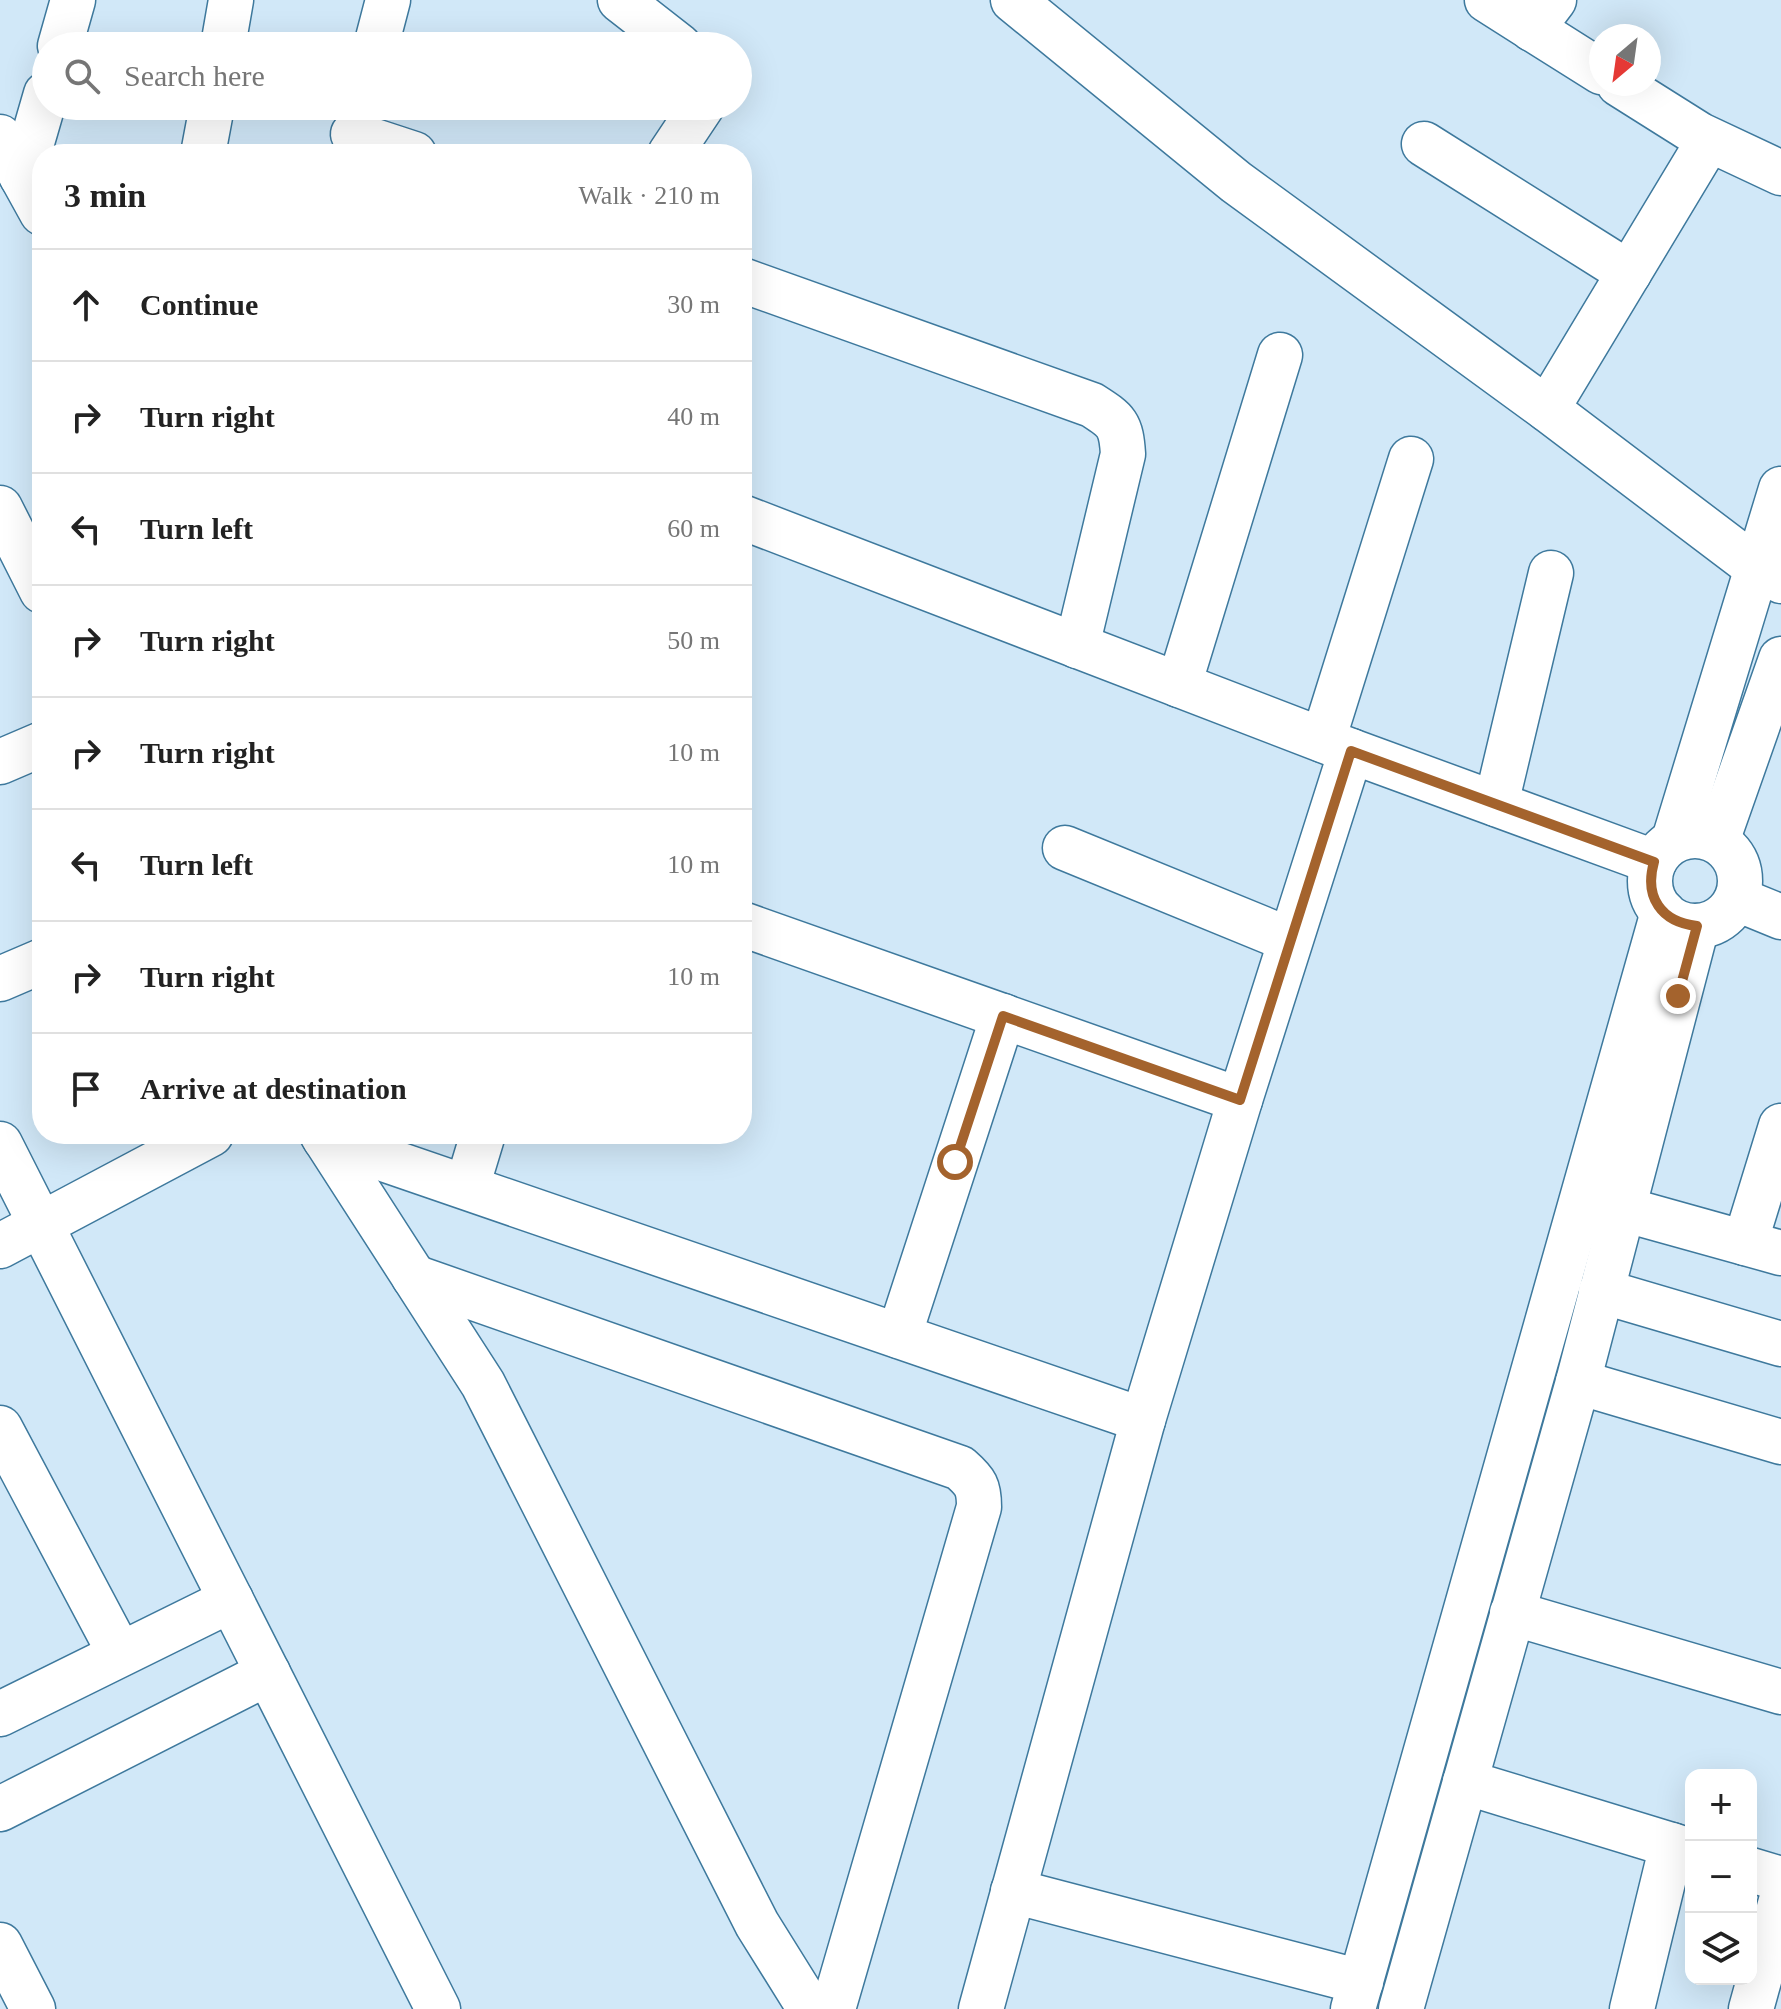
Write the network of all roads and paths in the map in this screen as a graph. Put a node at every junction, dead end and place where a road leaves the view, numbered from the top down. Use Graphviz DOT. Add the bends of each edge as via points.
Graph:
graph roads {
  1 [pos="73,0"];
  2 [pos="231,0"];
  3 [pos="388,0"];
  4 [pos="620,0"];
  5 [pos="1013,0"];
  6 [pos="1487,0"];
  7 [pos="1543,14"];
  8 [pos="64,32"];
  9 [pos="225,32"];
  10 [pos="380,32"];
  11 [pos="661,32"];
  12 [pos="1589,60"];
  13 [pos="1638,96"];
  14 [pos="42,120"];
  15 [pos="209,120"];
  16 [pos="693,120"];
  17 [pos="354,131"];
  18 [pos="0,137"];
  19 [pos="1709,140"];
  20 [pos="39,144"];
  21 [pos="205,144"];
  22 [pos="388,144"];
  23 [pos="677,144"];
  24 [pos="1424,144"];
  25 [pos="1781,173"];
  26 [pos="32,195"];
  27 [pos="1629,273"];
  28 [pos="752,284"];
  29 [pos="1280,355"];
  30 [pos="1547,409"];
  31 [pos="1411,459"];
  32 [pos="1781,489"];
  33 [pos="0,508"];
  34 [pos="752,521"];
  35 [pos="32,571"];
  36 [pos="1551,573"];
  37 [pos="1769,574"];
  38 [pos="1077,646"];
  39 [pos="1781,659"];
  40 [pos="1179,685"];
  41 [pos="1337,746"];
  42 [pos="32,748"];
  43 [pos="0,762"];
  44 [pos="1496,804"];
  45 [pos="1717,841"];
  46 [pos="1065,848"];
  47 [pos="1664,851"];
  48 [pos="1737,899"];
  49 [pos="1781,917"];
  50 [pos="1680,919"];
  51 [pos="752,928"];
  52 [pos="1290,940"];
  53 [pos="32,965"];
  54 [pos="0,979"];
  55 [pos="1003,1016"];
  56 [pos="1240,1100"];
  57 [pos="1781,1126"];
  58 [pos="0,1144"];
  59 [pos="192,1144"];
  60 [pos="329,1144"];
  61 [pos="346,1144"];
  62 [pos="480,1144"];
  63 [pos="467,1187"];
  64 [pos="1623,1209"];
  65 [pos="41,1224"];
  66 [pos="0,1246"];
  67 [pos="1763,1248"];
  68 [pos="414,1277"];
  69 [pos="1601,1291"];
  70 [pos="899,1336"];
  71 [pos="1781,1344"];
  72 [pos="1578,1382"];
  73 [pos="1143,1420"];
  74 [pos="0,1428"];
  75 [pos="1781,1442"];
  76 [pos="231,1600"];
  77 [pos="1512,1613"];
  78 [pos="120,1654"];
  79 [pos="268,1673"];
  80 [pos="1781,1692"];
  81 [pos="0,1714"];
  82 [pos="1465,1782"];
  83 [pos="0,1809"];
  84 [pos="1682,1848"];
  85 [pos="1757,1872"];
  86 [pos="1781,1879"];
  87 [pos="1013,1891"];
  88 [pos="1781,1901"];
  89 [pos="0,1945"];
  90 [pos="1357,1996"];
  91 [pos="33,2009"];
  92 [pos="438,2009"];
  93 [pos="810,2009"];
  94 [pos="833,2009"];
  95 [pos="981,2009"];
  96 [pos="1401,2009"];
  97 [pos="1632,2009"];
  98 [pos="1751,2009"];
  1 -- 8 [label="street"];
  2 -- 9 [label="street"];
  3 -- 10 [label="street"];
  4 -- 11 [label="street"];
  5 -- 30 [label="street" via="1236,182"];
  6 -- 7 [label="street"];
  7 -- 12 [label="street"];
  13 -- 19 [label="street"];
  14 -- 20 [label="street"];
  15 -- 21 [label="street"];
  16 -- 23 [label="street"];
  17 -- 22 [label="street"];
  18 -- 26 [label="street"];
  19 -- 25 [label="street"];
  19 -- 27 [label="street"];
  24 -- 27 [label="street"];
  27 -- 30 [label="street"];
  28 -- 38 [label="street" via="1092,405 1110,417 1122,433 1123,454"];
  29 -- 40 [label="street"];
  30 -- 37 [label="street"];
  31 -- 41 [label="street"];
  32 -- 37 [label="street"];
  33 -- 35 [label="street"];
  34 -- 38 [label="street"];
  36 -- 44 [label="street"];
  37 -- 47 [label="street"];
  38 -- 40 [label="street"];
  39 -- 45 [label="street"];
  40 -- 41 [label="street"];
  41 -- 44 [label="street"];
  41 -- 52 [label="street"];
  42 -- 43 [label="street"];
  44 -- 47 [label="street"];
  45 -- 47 [label="street" via="1688,836"];
  45 -- 48 [label="street" via="1739,866"];
  46 -- 52 [label="street"];
  47 -- 50 [label="street" via="1650,883 1652,894"];
  48 -- 49 [label="street"];
  48 -- 50 [label="street" via="1721,918"];
  50 -- 64 [label="street"];
  50 -- 90 [label="street"];
  51 -- 55 [label="street"];
  52 -- 56 [label="street"];
  53 -- 54 [label="street"];
  55 -- 56 [label="street"];
  55 -- 70 [label="street"];
  56 -- 73 [label="street"];
  57 -- 67 [label="street"];
  58 -- 65 [label="street"];
  59 -- 65 [label="street"];
  60 -- 68 [label="street"];
  61 -- 63 [label="street"];
  62 -- 63 [label="street"];
  63 -- 70 [label="street"];
  64 -- 67 [label="street"];
  64 -- 69 [label="street"];
  65 -- 66 [label="street"];
  65 -- 76 [label="street"];
  68 -- 93 [label="street" via="483,1384 757,1924"];
  68 -- 94 [label="street" via="960,1468 979,1489 979,1507"];
  69 -- 71 [label="street"];
  69 -- 72 [label="street"];
  70 -- 73 [label="street"];
  72 -- 75 [label="street"];
  72 -- 77 [label="street"];
  73 -- 87 [label="street"];
  74 -- 78 [label="street"];
  76 -- 78 [label="street"];
  76 -- 79 [label="street"];
  77 -- 80 [label="street"];
  77 -- 82 [label="street"];
  78 -- 81 [label="street"];
  79 -- 83 [label="street"];
  79 -- 92 [label="street"];
  82 -- 84 [label="street"];
  82 -- 96 [label="street"];
  84 -- 97 [label="street"];
  85 -- 86 [label="street"];
  87 -- 90 [label="street"];
  87 -- 95 [label="street"];
  88 -- 98 [label="street"];
  89 -- 91 [label="street"];
}
